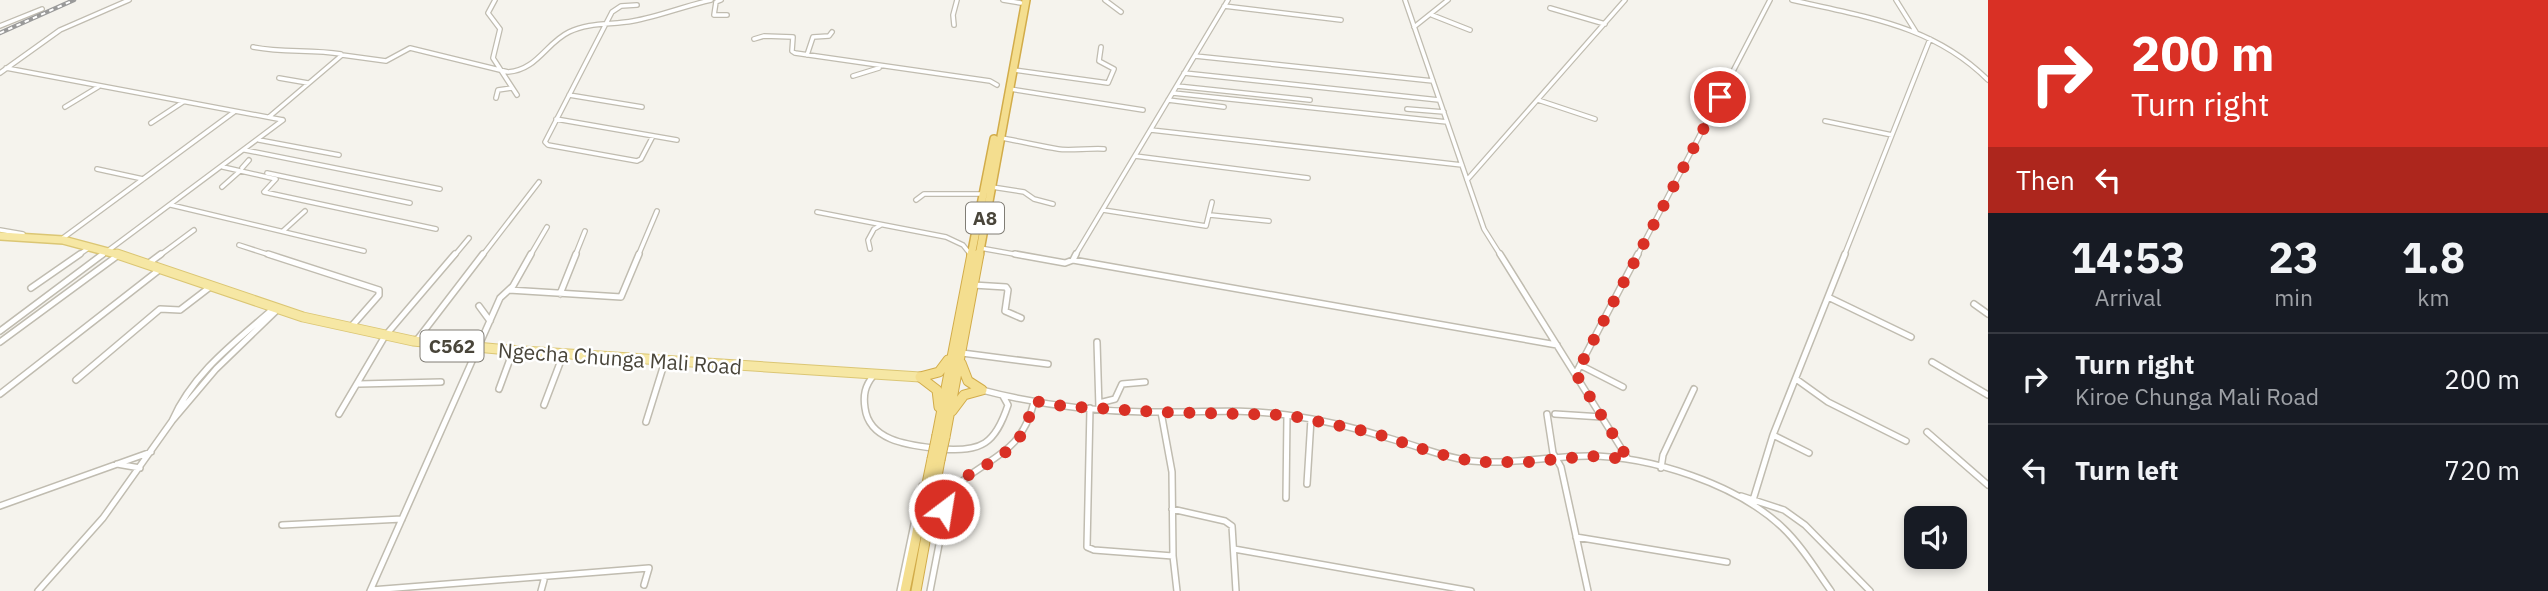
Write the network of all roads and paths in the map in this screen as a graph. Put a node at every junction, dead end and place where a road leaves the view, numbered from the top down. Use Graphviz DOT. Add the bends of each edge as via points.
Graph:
graph roads {
  1 [pos="129,0"];
  2 [pos="495,0"];
  3 [pos="711,0"];
  4 [pos="720,0"];
  5 [pos="957,0"];
  6 [pos="1003,0"];
  7 [pos="1105,0"];
  8 [pos="1228,0"];
  9 [pos="1405,0"];
  10 [pos="1448,0"];
  11 [pos="1625,0"];
  12 [pos="1770,0"];
  13 [pos="1792,0"];
  14 [pos="1896,0"];
  15 [pos="1023,1"];
  16 [pos="636,5"];
  17 [pos="1224,6"];
  18 [pos="1550,8"];
  19 [pos="42,9"];
  20 [pos="1121,12"];
  21 [pos="727,15"];
  22 [pos="1431,15"];
  23 [pos="1341,20"];
  24 [pos="608,24"];
  25 [pos="1605,24"];
  26 [pos="954,25"];
  27 [pos="0,26"];
  28 [pos="1414,27"];
  29 [pos="1470,30"];
  30 [pos="832,32"];
  31 [pos="1917,33"];
  32 [pos="754,39"];
  33 [pos="1930,39"];
  34 [pos="253,47"];
  35 [pos="1101,47"];
  36 [pos="342,55"];
  37 [pos="807,55"];
  38 [pos="1195,56"];
  39 [pos="6,68"];
  40 [pos="496,69"];
  41 [pos="1013,70"];
  42 [pos="0,73"];
  43 [pos="1184,73"];
  44 [pos="853,76"];
  45 [pos="279,78"];
  46 [pos="1988,80"];
  47 [pos="1433,81"];
  48 [pos="308,83"];
  49 [pos="99,86"];
  50 [pos="1177,86"];
  51 [pos="1004,87"];
  52 [pos="512,88"];
  53 [pos="1172,93"];
  54 [pos="517,95"];
  55 [pos="569,95"];
  56 [pos="496,98"];
  57 [pos="1168,100"];
  58 [pos="1310,100"];
  59 [pos="1439,100"];
  60 [pos="1538,100"];
  61 [pos="184,102"];
  62 [pos="65,107"];
  63 [pos="642,107"];
  64 [pos="1224,107"];
  65 [pos="1407,109"];
  66 [pos="1143,110"];
  67 [pos="235,111"];
  68 [pos="1444,113"];
  69 [pos="268,117"];
  70 [pos="556,119"];
  71 [pos="1595,119"];
  72 [pos="1858,120"];
  73 [pos="1825,121"];
  74 [pos="1447,122"];
  75 [pos="151,123"];
  76 [pos="1860,127"];
  77 [pos="1151,130"];
  78 [pos="1892,135"];
  79 [pos="653,136"];
  80 [pos="1000,138"];
  81 [pos="258,140"];
  82 [pos="677,141"];
  83 [pos="1104,149"];
  84 [pos="244,150"];
  85 [pos="339,155"];
  86 [pos="1135,156"];
  87 [pos="249,160"];
  88 [pos="224,165"];
  89 [pos="1462,165"];
  90 [pos="97,169"];
  91 [pos="241,169"];
  92 [pos="1308,178"];
  93 [pos="143,179"];
  94 [pos="1467,180"];
  95 [pos="539,182"];
  96 [pos="222,187"];
  97 [pos="991,187"];
  98 [pos="440,189"];
  99 [pos="984,194"];
  100 [pos="916,200"];
  101 [pos="1212,202"];
  102 [pos="410,203"];
  103 [pos="1053,204"];
  104 [pos="171,205"];
  105 [pos="1103,210"];
  106 [pos="306,211"];
  107 [pos="656,211"];
  108 [pos="817,212"];
  109 [pos="1210,215"];
  110 [pos="1269,221"];
  111 [pos="882,225"];
  112 [pos="547,227"];
  113 [pos="436,229"];
  114 [pos="194,230"];
  115 [pos="585,231"];
  116 [pos="282,232"];
  117 [pos="0,233"];
  118 [pos="63,238"];
  119 [pos="469,238"];
  120 [pos="239,245"];
  121 [pos="90,247"];
  122 [pos="980,248"];
  123 [pos="870,249"];
  124 [pos="364,251"];
  125 [pos="108,253"];
  126 [pos="117,256"];
  127 [pos="972,256"];
  128 [pos="1073,260"];
  129 [pos="149,264"];
  130 [pos="160,269"];
  131 [pos="973,285"];
  132 [pos="210,286"];
  133 [pos="31,288"];
  134 [pos="509,290"];
  135 [pos="560,294"];
  136 [pos="1828,297"];
  137 [pos="1974,304"];
  138 [pos="479,306"];
  139 [pos="277,308"];
  140 [pos="1988,314"];
  141 [pos="1021,318"];
  142 [pos="491,321"];
  143 [pos="349,329"];
  144 [pos="0,331"];
  145 [pos="385,336"];
  146 [pos="1910,337"];
  147 [pos="416,341"];
  148 [pos="0,342"];
  149 [pos="1097,342"];
  150 [pos="1558,345"];
  151 [pos="477,349"];
  152 [pos="513,351"];
  153 [pos="958,351"];
  154 [pos="563,354"];
  155 [pos="666,360"];
  156 [pos="1932,362"];
  157 [pos="1048,363"];
  158 [pos="1580,365"];
  159 [pos="877,374"];
  160 [pos="1576,374"];
  161 [pos="919,377"];
  162 [pos="1796,379"];
  163 [pos="76,380"];
  164 [pos="441,382"];
  165 [pos="1145,382"];
  166 [pos="358,384"];
  167 [pos="1623,387"];
  168 [pos="499,389"];
  169 [pos="1694,389"];
  170 [pos="982,390"];
  171 [pos="0,394"];
  172 [pos="1003,395"];
  173 [pos="1988,395"];
  174 [pos="1034,401"];
  175 [pos="544,405"];
  176 [pos="1099,406"];
  177 [pos="1090,408"];
  178 [pos="1161,412"];
  179 [pos="339,414"];
  180 [pos="1547,414"];
  181 [pos="1555,414"];
  182 [pos="1287,415"];
  183 [pos="1602,418"];
  184 [pos="1311,419"];
  185 [pos="944,421"];
  186 [pos="646,422"];
  187 [pos="1927,432"];
  188 [pos="1773,435"];
  189 [pos="1906,441"];
  190 [pos="151,452"];
  191 [pos="1809,453"];
  192 [pos="1557,458"];
  193 [pos="936,459"];
  194 [pos="1628,459"];
  195 [pos="117,463"];
  196 [pos="140,468"];
  197 [pos="1661,468"];
  198 [pos="923,484"];
  199 [pos="1307,484"];
  200 [pos="1988,485"];
  201 [pos="1730,493"];
  202 [pos="1286,498"];
  203 [pos="1753,500"];
  204 [pos="0,506"];
  205 [pos="1172,509"];
  206 [pos="402,519"];
  207 [pos="282,525"];
  208 [pos="1576,537"];
  209 [pos="1234,549"];
  210 [pos="1173,556"];
  211 [pos="1727,562"];
  212 [pos="544,580"];
  213 [pos="643,585"];
  214 [pos="370,590"];
  215 [pos="38,591"];
  216 [pos="541,591"];
  217 [pos="903,591"];
  218 [pos="916,591"];
  219 [pos="930,591"];
  220 [pos="1177,591"];
  221 [pos="1237,591"];
  222 [pos="1471,591"];
  223 [pos="1588,591"];
  224 [pos="1831,591"];
  225 [pos="1870,591"];
  1 -- 39 [label="street" via="60,30"];
  2 -- 40 [label="street" via="488,13 500,29 492,53"];
  3 -- 24 [label="street"];
  4 -- 21 [label="street" via="715,15"];
  5 -- 26 [label="street"];
  6 -- 15 [label="street"];
  7 -- 20 [label="street"];
  8 -- 17 [label="street"];
  9 -- 28 [label="street"];
  10 -- 22 [label="street"];
  11 -- 25 [label="street"];
  12 -- 158 [label="street"];
  13 -- 31 [label="street"];
  14 -- 31 [label="street"];
  15 -- 41 [label="highway, A8"];
  15 -- 51 [label="highway, A8"];
  16 -- 24 [label="street" via="617,8"];
  17 -- 23 [label="street"];
  17 -- 38 [label="street"];
  18 -- 25 [label="street"];
  19 -- 27 [label="street"];
  22 -- 28 [label="street"];
  22 -- 29 [label="street"];
  24 -- 40 [label="street" via="582,27 561,37 524,70"];
  24 -- 55 [label="street"];
  25 -- 60 [label="street"];
  28 -- 47 [label="street"];
  30 -- 37 [label="street" via="813,37"];
  31 -- 33 [label="street"];
  32 -- 37 [label="street" via="794,37 793,52"];
  33 -- 46 [label="street" via="1973,64"];
  33 -- 78 [label="street"];
  34 -- 36 [label="street"];
  35 -- 41 [label="street" via="1099,61 1114,69 1108,83"];
  36 -- 40 [label="street" via="385,61 408,48"];
  36 -- 48 [label="street"];
  37 -- 51 [label="street"];
  38 -- 43 [label="street"];
  38 -- 47 [label="street"];
  39 -- 42 [label="street"];
  39 -- 49 [label="street"];
  40 -- 52 [label="street"];
  41 -- 51 [label="highway, A8"];
  43 -- 50 [label="street"];
  43 -- 59 [label="street"];
  44 -- 51 [label="street" via="879,68"];
  45 -- 48 [label="street"];
  47 -- 59 [label="street"];
  48 -- 69 [label="street"];
  49 -- 61 [label="street"];
  49 -- 62 [label="street"];
  50 -- 53 [label="street"];
  50 -- 58 [label="street"];
  51 -- 66 [label="street"];
  51 -- 80 [label="highway, A8"];
  51 -- 99 [label="highway, A8"];
  52 -- 54 [label="street"];
  52 -- 56 [label="street" via="498,90"];
  53 -- 57 [label="street"];
  53 -- 74 [label="street"];
  55 -- 63 [label="street"];
  55 -- 70 [label="street"];
  57 -- 64 [label="street"];
  57 -- 77 [label="street"];
  59 -- 68 [label="street"];
  60 -- 71 [label="street"];
  60 -- 94 [label="street"];
  61 -- 67 [label="street"];
  61 -- 75 [label="street"];
  65 -- 68 [label="street"];
  67 -- 69 [label="street"];
  67 -- 93 [label="street"];
  68 -- 74 [label="street"];
  69 -- 81 [label="street" via="283,120"];
  70 -- 79 [label="street"];
  70 -- 79 [label="street" via="545,142 548,145 637,161"];
  72 -- 76 [label="street"];
  73 -- 76 [label="street"];
  74 -- 89 [label="street"];
  76 -- 78 [label="street"];
  77 -- 86 [label="street"];
  77 -- 89 [label="street"];
  78 -- 136 [label="street"];
  79 -- 82 [label="street"];
  80 -- 83 [label="street" via="1060,150"];
  80 -- 97 [label="highway, A8"];
  81 -- 84 [label="street"];
  81 -- 85 [label="street"];
  84 -- 88 [label="street"];
  84 -- 98 [label="street"];
  86 -- 92 [label="street"];
  86 -- 105 [label="street"];
  87 -- 91 [label="street"];
  88 -- 91 [label="street"];
  88 -- 104 [label="street"];
  89 -- 94 [label="street"];
  90 -- 93 [label="street"];
  91 -- 96 [label="street"];
  91 -- 102 [label="street"];
  91 -- 113 [label="street" via="276,179 264,192"];
  93 -- 118 [label="street"];
  94 -- 150 [label="street" via="1489,237"];
  95 -- 147 [label="street"];
  97 -- 103 [label="street" via="1024,192"];
  97 -- 122 [label="highway, A8"];
  99 -- 100 [label="street" via="924,194"];
  99 -- 127 [label="highway, A8"];
  101 -- 109 [label="street"];
  104 -- 116 [label="street"];
  104 -- 125 [label="street"];
  105 -- 109 [label="street" via="1206,226"];
  105 -- 128 [label="street"];
  106 -- 116 [label="street"];
  107 -- 135 [label="street" via="621,298"];
  108 -- 111 [label="street"];
  109 -- 110 [label="street"];
  111 -- 123 [label="street" via="868,240"];
  111 -- 127 [label="street" via="946,237 963,245"];
  112 -- 134 [label="street"];
  114 -- 129 [label="street"];
  115 -- 135 [label="street"];
  116 -- 124 [label="street"];
  117 -- 118 [label="main road, Ngecha Chunga Mali Road / C562"];
  118 -- 121 [label="main road, Ngecha Chunga Mali Road / C562"];
  119 -- 145 [label="street"];
  120 -- 143 [label="street" via="379,290"];
  121 -- 125 [label="main road, Ngecha Chunga Mali Road / C562"];
  121 -- 133 [label="street"];
  122 -- 128 [label="street" via="1065,263"];
  122 -- 131 [label="highway, A8"];
  125 -- 126 [label="main road, Ngecha Chunga Mali Road / C562"];
  125 -- 144 [label="street"];
  126 -- 129 [label="main road, Ngecha Chunga Mali Road / C562"];
  126 -- 148 [label="street"];
  127 -- 153 [label="highway, A8"];
  128 -- 150 [label="street"];
  129 -- 130 [label="main road, Ngecha Chunga Mali Road / C562"];
  130 -- 132 [label="main road, Ngecha Chunga Mali Road / C562"];
  130 -- 171 [label="street"];
  131 -- 141 [label="street" via="1006,287 1005,311"];
  131 -- 153 [label="highway, A8"];
  132 -- 139 [label="main road, Ngecha Chunga Mali Road / C562"];
  132 -- 163 [label="street" via="180,310 160,309"];
  134 -- 135 [label="street"];
  134 -- 142 [label="street" via="500,298"];
  136 -- 146 [label="street"];
  136 -- 162 [label="street"];
  137 -- 140 [label="street"];
  138 -- 142 [label="street"];
  139 -- 143 [label="main road, Ngecha Chunga Mali Road / C562"];
  139 -- 190 [label="street" via="222,362"];
  142 -- 151 [label="street"];
  143 -- 145 [label="main road, Ngecha Chunga Mali Road / C562"];
  145 -- 147 [label="main road, Ngecha Chunga Mali Road / C562"];
  145 -- 166 [label="street"];
  147 -- 151 [label="main road, Ngecha Chunga Mali Road / C562"];
  149 -- 176 [label="street"];
  150 -- 160 [label="street"];
  151 -- 152 [label="main road, Ngecha Chunga Mali Road / C562"];
  151 -- 206 [label="street"];
  152 -- 154 [label="main road, Ngecha Chunga Mali Road / C562"];
  152 -- 168 [label="street"];
  153 -- 157 [label="street"];
  153 -- 161 [label="highway" via="944,368"];
  153 -- 170 [label="highway" via="964,376"];
  153 -- 185 [label="highway, A8"];
  153 -- 185 [label="highway, A8"];
  154 -- 155 [label="main road, Ngecha Chunga Mali Road / C562"];
  154 -- 175 [label="street"];
  155 -- 159 [label="main road, Ngecha Chunga Mali Road / C562"];
  155 -- 186 [label="street"];
  156 -- 173 [label="street"];
  158 -- 160 [label="street"];
  158 -- 167 [label="street"];
  159 -- 161 [label="main road, Ngecha Chunga Mali Road / C562"];
  159 -- 172 [label="street" via="865,388 866,416 886,437 912,445 969,450 988,443 1003,423 1008,401"];
  160 -- 183 [label="street"];
  161 -- 185 [label="highway" via="937,390"];
  162 -- 188 [label="street"];
  162 -- 189 [label="street" via="1821,398"];
  164 -- 166 [label="street"];
  165 -- 176 [label="street" via="1122,384 1119,397"];
  166 -- 179 [label="street"];
  169 -- 197 [label="street"];
  170 -- 172 [label="street"];
  170 -- 185 [label="highway" via="959,399"];
  172 -- 174 [label="street"];
  174 -- 177 [label="street"];
  174 -- 219 [label="street" via="1027,427 1009,450 949,493"];
  176 -- 177 [label="street"];
  176 -- 178 [label="street"];
  177 -- 210 [label="street" via="1087,547"];
  178 -- 182 [label="street"];
  178 -- 205 [label="street" via="1172,472"];
  180 -- 192 [label="street"];
  181 -- 183 [label="street"];
  182 -- 184 [label="street"];
  182 -- 202 [label="street"];
  183 -- 194 [label="street"];
  184 -- 192 [label="street" via="1463,460 1495,463"];
  184 -- 199 [label="street"];
  185 -- 193 [label="highway, A8, bridge"];
  187 -- 200 [label="street"];
  188 -- 191 [label="street"];
  188 -- 203 [label="street"];
  190 -- 195 [label="street"];
  190 -- 196 [label="street"];
  192 -- 194 [label="street"];
  192 -- 208 [label="street"];
  193 -- 217 [label="highway, A8"];
  193 -- 218 [label="highway, A8"];
  194 -- 197 [label="street"];
  195 -- 196 [label="street"];
  195 -- 204 [label="street"];
  196 -- 215 [label="street"];
  197 -- 201 [label="street"];
  198 -- 217 [label="street"];
  201 -- 203 [label="street"];
  201 -- 224 [label="street" via="1776,522"];
  203 -- 225 [label="street" via="1784,510 1805,525"];
  205 -- 209 [label="street" via="1229,523"];
  205 -- 210 [label="street"];
  206 -- 207 [label="street"];
  206 -- 214 [label="street"];
  208 -- 211 [label="street"];
  208 -- 223 [label="street"];
  209 -- 221 [label="street"];
  209 -- 222 [label="street"];
  210 -- 220 [label="street"];
  212 -- 216 [label="street"];
  213 -- 214 [label="street" via="649,568"];
}
